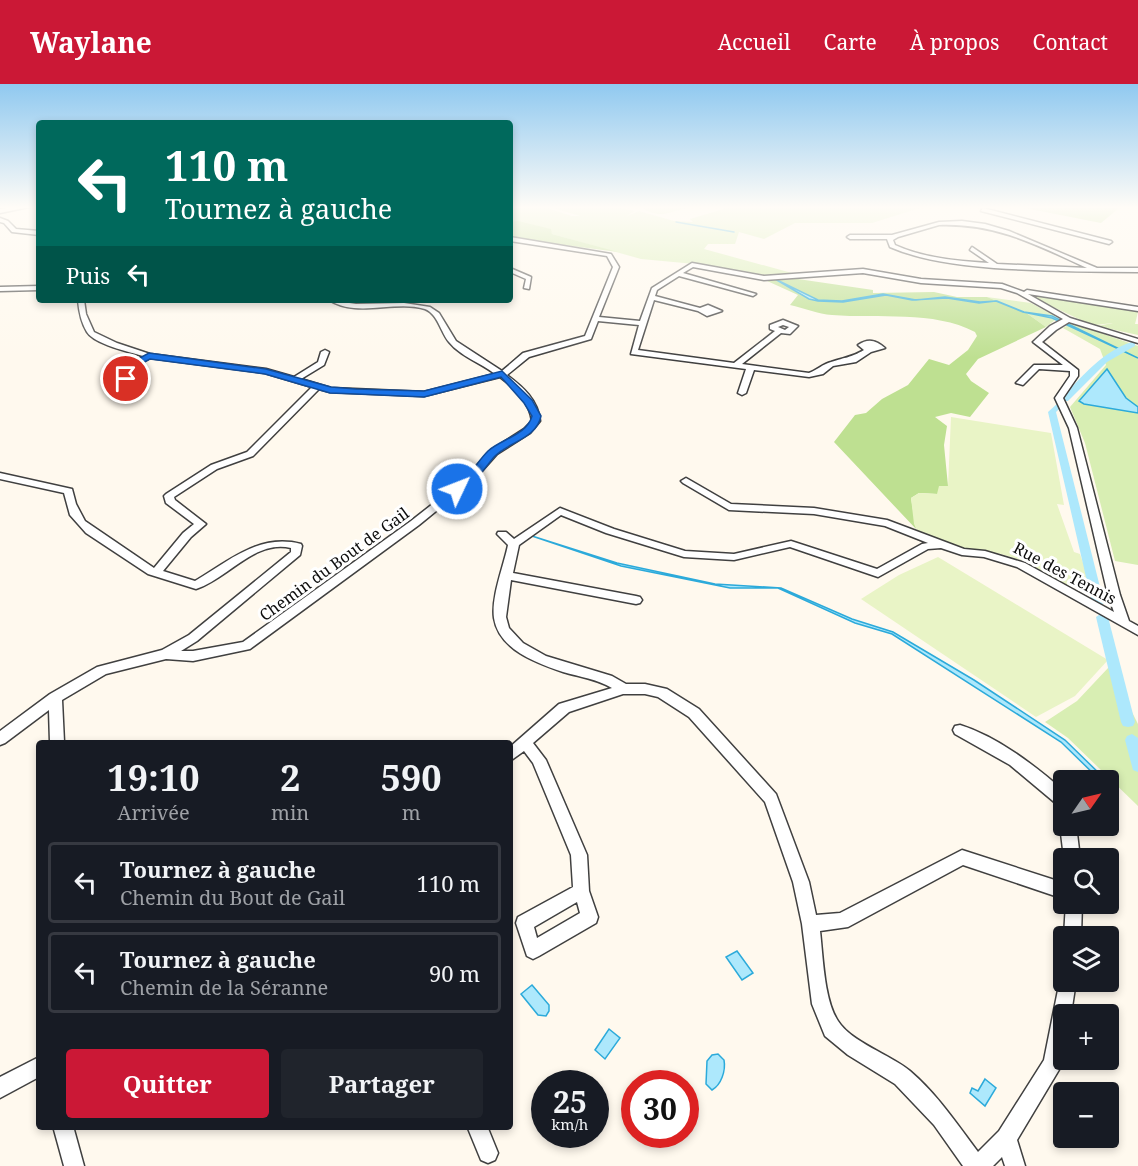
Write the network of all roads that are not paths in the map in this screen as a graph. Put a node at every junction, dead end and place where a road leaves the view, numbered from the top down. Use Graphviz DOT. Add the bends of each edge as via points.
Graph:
graph roads {
  1 [pos="610,256"];
  2 [pos="919,256"];
  3 [pos="983,256"];
  4 [pos="1067,256"];
  5 [pos="995,265"];
  6 [pos="1094,268"];
  7 [pos="1138,270"];
  8 [pos="513,271"];
  9 [pos="678,274"];
  10 [pos="36,288"];
  11 [pos="527,288"];
  12 [pos="0,289"];
  13 [pos="1014,289"];
  14 [pos="753,294"];
  15 [pos="651,297"];
  16 [pos="81,303"];
  17 [pos="343,303"];
  18 [pos="1138,309"];
  19 [pos="700,310"];
  20 [pos="596,319"];
  21 [pos="1064,320"];
  22 [pos="643,323"];
  23 [pos="780,332"];
  24 [pos="1138,339"];
  25 [pos="869,350"];
  26 [pos="325,352"];
  27 [pos="149,356"];
  28 [pos="735,365"];
  29 [pos="751,367"];
  30 [pos="1072,368"];
  31 [pos="502,374"];
  32 [pos="296,379"];
  33 [pos="121,380"];
  34 [pos="1020,383"];
  35 [pos="318,386"];
  36 [pos="742,393"];
  37 [pos="0,476"];
  38 [pos="686,481"];
  39 [pos="502,534"];
  40 [pos="514,544"];
  41 [pos="938,544"];
  42 [pos="156,573"];
  43 [pos="508,576"];
  44 [pos="636,600"];
  45 [pos="1124,623"];
  46 [pos="1138,631"];
  47 [pos="166,654"];
  48 [pos="623,689"];
  49 [pos="55,698"];
  50 [pos="960,730"];
  51 [pos="0,739"];
  52 [pos="57,740"];
  53 [pos="525,743"];
  54 [pos="513,753"];
  55 [pos="1053,791"];
  56 [pos="1053,887"];
  57 [pos="581,891"];
  58 [pos="810,924"];
  59 [pos="1064,992"];
  60 [pos="36,1069"];
  61 [pos="0,1088"];
  62 [pos="64,1130"];
  63 [pos="479,1130"];
  64 [pos="1006,1138"];
  65 [pos="488,1153"];
  66 [pos="74,1166"];
  67 [pos="978,1166"];
  68 [pos="1015,1166"];
  1 -- 20 [label="street" via="616,267"];
  2 -- 5 [label="street"];
  3 -- 5 [label="street"];
  4 -- 6 [label="street"];
  5 -- 6 [label="street"];
  6 -- 7 [label="street"];
  8 -- 11 [label="street" via="529,278"];
  9 -- 13 [label="street" via="692,266 764,278 863,271 909,280"];
  9 -- 14 [label="street"];
  9 -- 15 [label="street" via="656,288"];
  10 -- 12 [label="street"];
  13 -- 18 [label="street"];
  13 -- 21 [label="street"];
  15 -- 19 [label="street"];
  15 -- 22 [label="street"];
  16 -- 27 [label="street" via="91,333"];
  17 -- 31 [label="street" via="357,307 432,309 450,341"];
  20 -- 22 [label="street"];
  20 -- 31 [label="street" via="587,338 526,355"];
  21 -- 24 [label="street"];
  21 -- 30 [label="street" via="1037,342"];
  22 -- 28 [label="street" via="634,352"];
  23 -- 28 [label="street"];
  25 -- 29 [label="street" via="815,374"];
  26 -- 32 [label="street" via="321,363"];
  27 -- 32 [label="street" via="266,371"];
  27 -- 33 [label="street" via="136,363 130,376"];
  28 -- 29 [label="street"];
  29 -- 36 [label="street"];
  30 -- 34 [label="street" via="1037,367"];
  30 -- 45 [label="street" via="1074,376 1059,398 1073,428"];
  31 -- 35 [label="street" via="424,394 330,390"];
  31 -- 47 [label="street, Chemin du Bout de Gail" via="528,402 536,421 494,452 470,479 246,646 193,656"];
  32 -- 35 [label="street"];
  35 -- 42 [label="street" via="250,454 214,467 169,496 170,501 201,524"];
  37 -- 42 [label="street" via="69,491 71,510 81,525"];
  38 -- 41 [label="street, Rue des Tennis" via="729,507 856,517 887,524"];
  39 -- 40 [label="street"];
  40 -- 41 [label="street" via="560,511 684,554 734,556 791,544 878,573 926,546"];
  40 -- 43 [label="street"];
  41 -- 45 [label="street, Rue des Tennis" via="1021,566"];
  42 -- 47 [label="street" via="196,585 268,543 297,546 296,553 253,589 193,638"];
  43 -- 44 [label="street"];
  43 -- 48 [label="street" via="500,618 520,648"];
  45 -- 46 [label="street, Rue des Tennis"];
  47 -- 49 [label="street" via="102,670"];
  48 -- 53 [label="street" via="564,708"];
  48 -- 58 [label="street" via="645,689 681,703 771,799 801,882"];
  49 -- 51 [label="street"];
  49 -- 52 [label="street"];
  50 -- 55 [label="street" via="996,747"];
  53 -- 54 [label="street"];
  53 -- 57 [label="street" via="539,760 579,855"];
  56 -- 58 [label="street" via="962,856 842,921"];
  58 -- 67 [label="street" via="821,1004 832,1029 902,1077 941,1118"];
  59 -- 64 [label="street" via="1053,1063"];
  60 -- 61 [label="street"];
  62 -- 66 [label="street"];
  63 -- 65 [label="street"];
  64 -- 67 [label="street"];
  64 -- 68 [label="street"];
}
